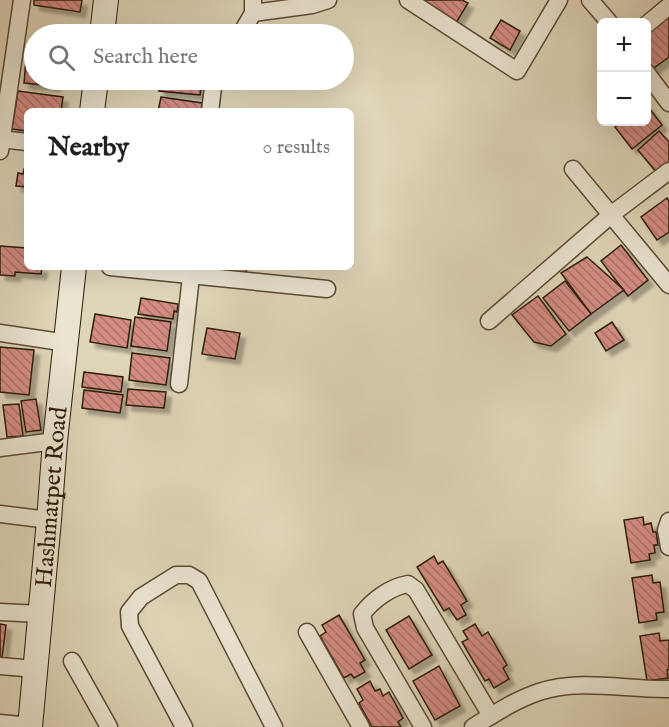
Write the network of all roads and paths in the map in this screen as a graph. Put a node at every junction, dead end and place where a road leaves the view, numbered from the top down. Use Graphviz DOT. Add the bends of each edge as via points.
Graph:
graph roads {
  1 [pos="22,0"];
  2 [pos="106,0"];
  3 [pos="328,0"];
  4 [pos="408,0"];
  5 [pos="559,0"];
  6 [pos="590,0"];
  7 [pos="253,6"];
  8 [pos="669,6"];
  9 [pos="606,18"];
  10 [pos="651,21"];
  11 [pos="103,24"];
  12 [pos="248,24"];
  13 [pos="651,79"];
  14 [pos="95,90"];
  15 [pos="213,90"];
  16 [pos="669,103"];
  17 [pos="92,108"];
  18 [pos="210,108"];
  19 [pos="24,142"];
  20 [pos="0,143"];
  21 [pos="573,169"];
  22 [pos="669,171"];
  23 [pos="612,214"];
  24 [pos="74,270"];
  25 [pos="171,270"];
  26 [pos="191,271"];
  27 [pos="669,285"];
  28 [pos="327,289"];
  29 [pos="489,321"];
  30 [pos="0,333"];
  31 [pos="67,343"];
  32 [pos="179,384"];
  33 [pos="55,441"];
  34 [pos="0,448"];
  35 [pos="0,514"];
  36 [pos="49,520"];
  37 [pos="669,521"];
  38 [pos="669,547"];
  39 [pos="0,612"];
  40 [pos="41,614"];
  41 [pos="307,632"];
  42 [pos="72,661"];
  43 [pos="0,666"];
  44 [pos="35,669"];
  45 [pos="669,689"];
  46 [pos="491,716"];
  47 [pos="0,723"];
  48 [pos="30,726"];
  49 [pos="109,727"];
  50 [pos="184,727"];
  51 [pos="274,727"];
  52 [pos="361,727"];
  53 [pos="423,727"];
  54 [pos="473,727"];
  1 -- 20 [label="street"];
  2 -- 11 [label="main road"];
  3 -- 7 [label="street" via="312,5"];
  4 -- 5 [label="street" via="517,71"];
  6 -- 9 [label="street"];
  7 -- 12 [label="street"];
  8 -- 10 [label="street"];
  13 -- 16 [label="street"];
  14 -- 17 [label="main road"];
  15 -- 18 [label="street"];
  19 -- 20 [label="street"];
  21 -- 23 [label="street"];
  22 -- 23 [label="street"];
  23 -- 27 [label="street"];
  23 -- 29 [label="street"];
  24 -- 31 [label="main road, Hashmatpet Road"];
  25 -- 26 [label="street"];
  26 -- 28 [label="street"];
  26 -- 32 [label="street"];
  30 -- 31 [label="street"];
  31 -- 33 [label="main road, Hashmatpet Road"];
  33 -- 34 [label="street"];
  33 -- 36 [label="main road, Hashmatpet Road"];
  35 -- 36 [label="street"];
  36 -- 40 [label="main road, Hashmatpet Road"];
  37 -- 38 [label="street"];
  39 -- 40 [label="street"];
  40 -- 44 [label="main road, Hashmatpet Road"];
  41 -- 52 [label="street"];
  42 -- 49 [label="street"];
  43 -- 44 [label="street"];
  44 -- 48 [label="main road, Hashmatpet Road"];
  45 -- 46 [label="street" via="562,687 523,698"];
  46 -- 53 [label="street" via="416,590 408,584 399,585 362,614 365,628"];
  46 -- 54 [label="street"];
  47 -- 48 [label="street"];
  50 -- 51 [label="street" via="130,626 129,612 141,597 176,575 189,575 199,581"];
}
